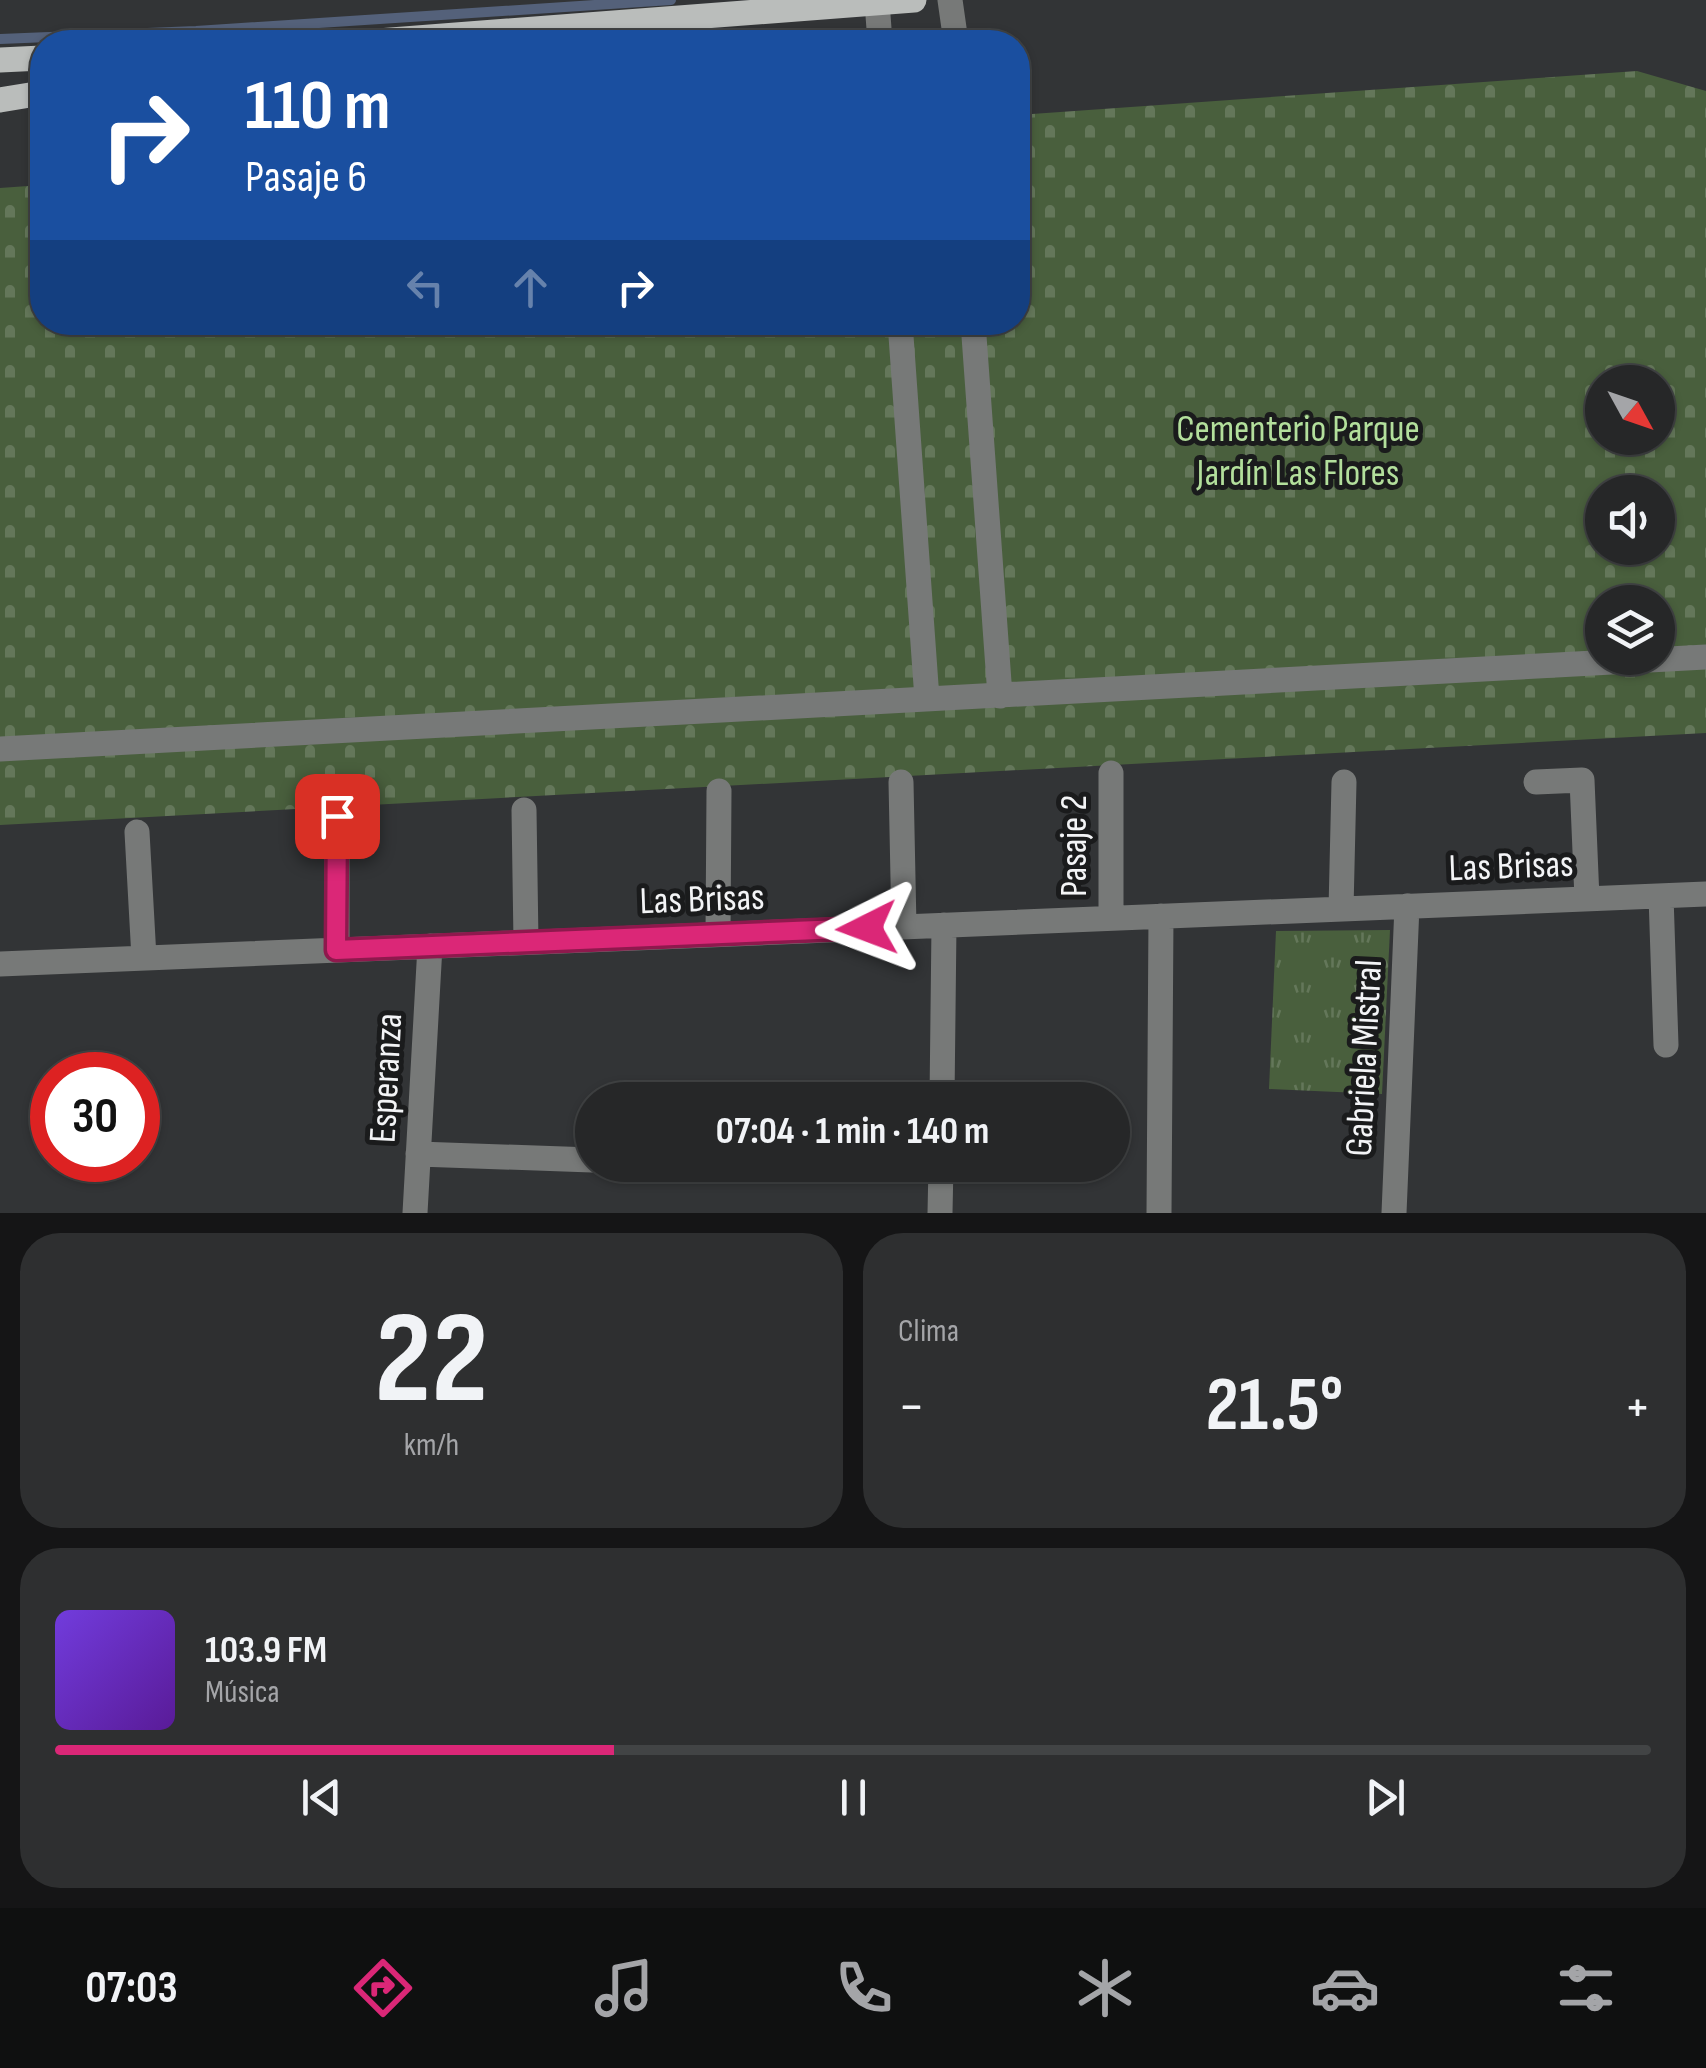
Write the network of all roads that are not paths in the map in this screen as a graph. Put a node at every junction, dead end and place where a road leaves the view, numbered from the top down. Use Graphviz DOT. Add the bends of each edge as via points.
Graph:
graph roads {
  1 [pos="914,0"];
  2 [pos="950,0"];
  3 [pos="877,2"];
  4 [pos="784,5"];
  5 [pos="501,30"];
  6 [pos="879,30"];
  7 [pos="954,30"];
  8 [pos="30,59"];
  9 [pos="0,60"];
  10 [pos="30,96"];
  11 [pos="0,100"];
  12 [pos="901,335"];
  13 [pos="975,335"];
  14 [pos="1706,658"];
  15 [pos="1000,696"];
  16 [pos="926,699"];
  17 [pos="0,749"];
  18 [pos="1111,773"];
  19 [pos="901,782"];
  20 [pos="1344,782"];
  21 [pos="1536,782"];
  22 [pos="720,791"];
  23 [pos="524,810"];
  24 [pos="337,816"];
  25 [pos="137,832"];
  26 [pos="1706,894"];
  27 [pos="1661,896"];
  28 [pos="1587,899"];
  29 [pos="1407,906"];
  30 [pos="1341,909"];
  31 [pos="1161,916"];
  32 [pos="1111,918"];
  33 [pos="944,925"];
  34 [pos="904,927"];
  35 [pos="718,934"];
  36 [pos="526,942"];
  37 [pos="430,946"];
  38 [pos="336,950"];
  39 [pos="144,958"];
  40 [pos="0,964"];
  41 [pos="1666,1045"];
  42 [pos="942,1082"];
  43 [pos="418,1154"];
  44 [pos="575,1159"];
  45 [pos="941,1182"];
  46 [pos="415,1213"];
  47 [pos="940,1213"];
  48 [pos="1159,1213"];
  49 [pos="1394,1213"];
  1 -- 3 [label="main road"];
  2 -- 7 [label="street"];
  3 -- 4 [label="main road"];
  3 -- 6 [label="street"];
  4 -- 5 [label="main road"];
  8 -- 9 [label="main road"];
  10 -- 11 [label="main road"];
  12 -- 16 [label="street"];
  13 -- 15 [label="street"];
  14 -- 15 [label="street"];
  15 -- 16 [label="street"];
  16 -- 17 [label="street"];
  18 -- 32 [label="street, Pasaje 2"];
  19 -- 34 [label="street"];
  20 -- 30 [label="street"];
  21 -- 28 [label="street" via="1582,780"];
  22 -- 35 [label="street"];
  23 -- 36 [label="street"];
  24 -- 38 [label="street"];
  25 -- 39 [label="street"];
  26 -- 27 [label="street, Las Brisas"];
  27 -- 28 [label="street, Las Brisas"];
  27 -- 41 [label="street"];
  28 -- 29 [label="street, Las Brisas"];
  29 -- 30 [label="street, Las Brisas"];
  29 -- 49 [label="street, Gabriela Mistral"];
  30 -- 31 [label="street, Las Brisas"];
  31 -- 32 [label="street, Las Brisas"];
  31 -- 48 [label="street"];
  32 -- 33 [label="street, Las Brisas"];
  33 -- 34 [label="street, Las Brisas"];
  33 -- 42 [label="street"];
  34 -- 35 [label="street, Las Brisas"];
  35 -- 36 [label="street, Las Brisas"];
  36 -- 37 [label="street, Las Brisas"];
  37 -- 38 [label="street, Las Brisas"];
  37 -- 43 [label="street, Esperanza"];
  38 -- 39 [label="street, Las Brisas"];
  39 -- 40 [label="street, Las Brisas"];
  43 -- 44 [label="street"];
  43 -- 46 [label="street, Esperanza"];
  45 -- 47 [label="street"];
}
